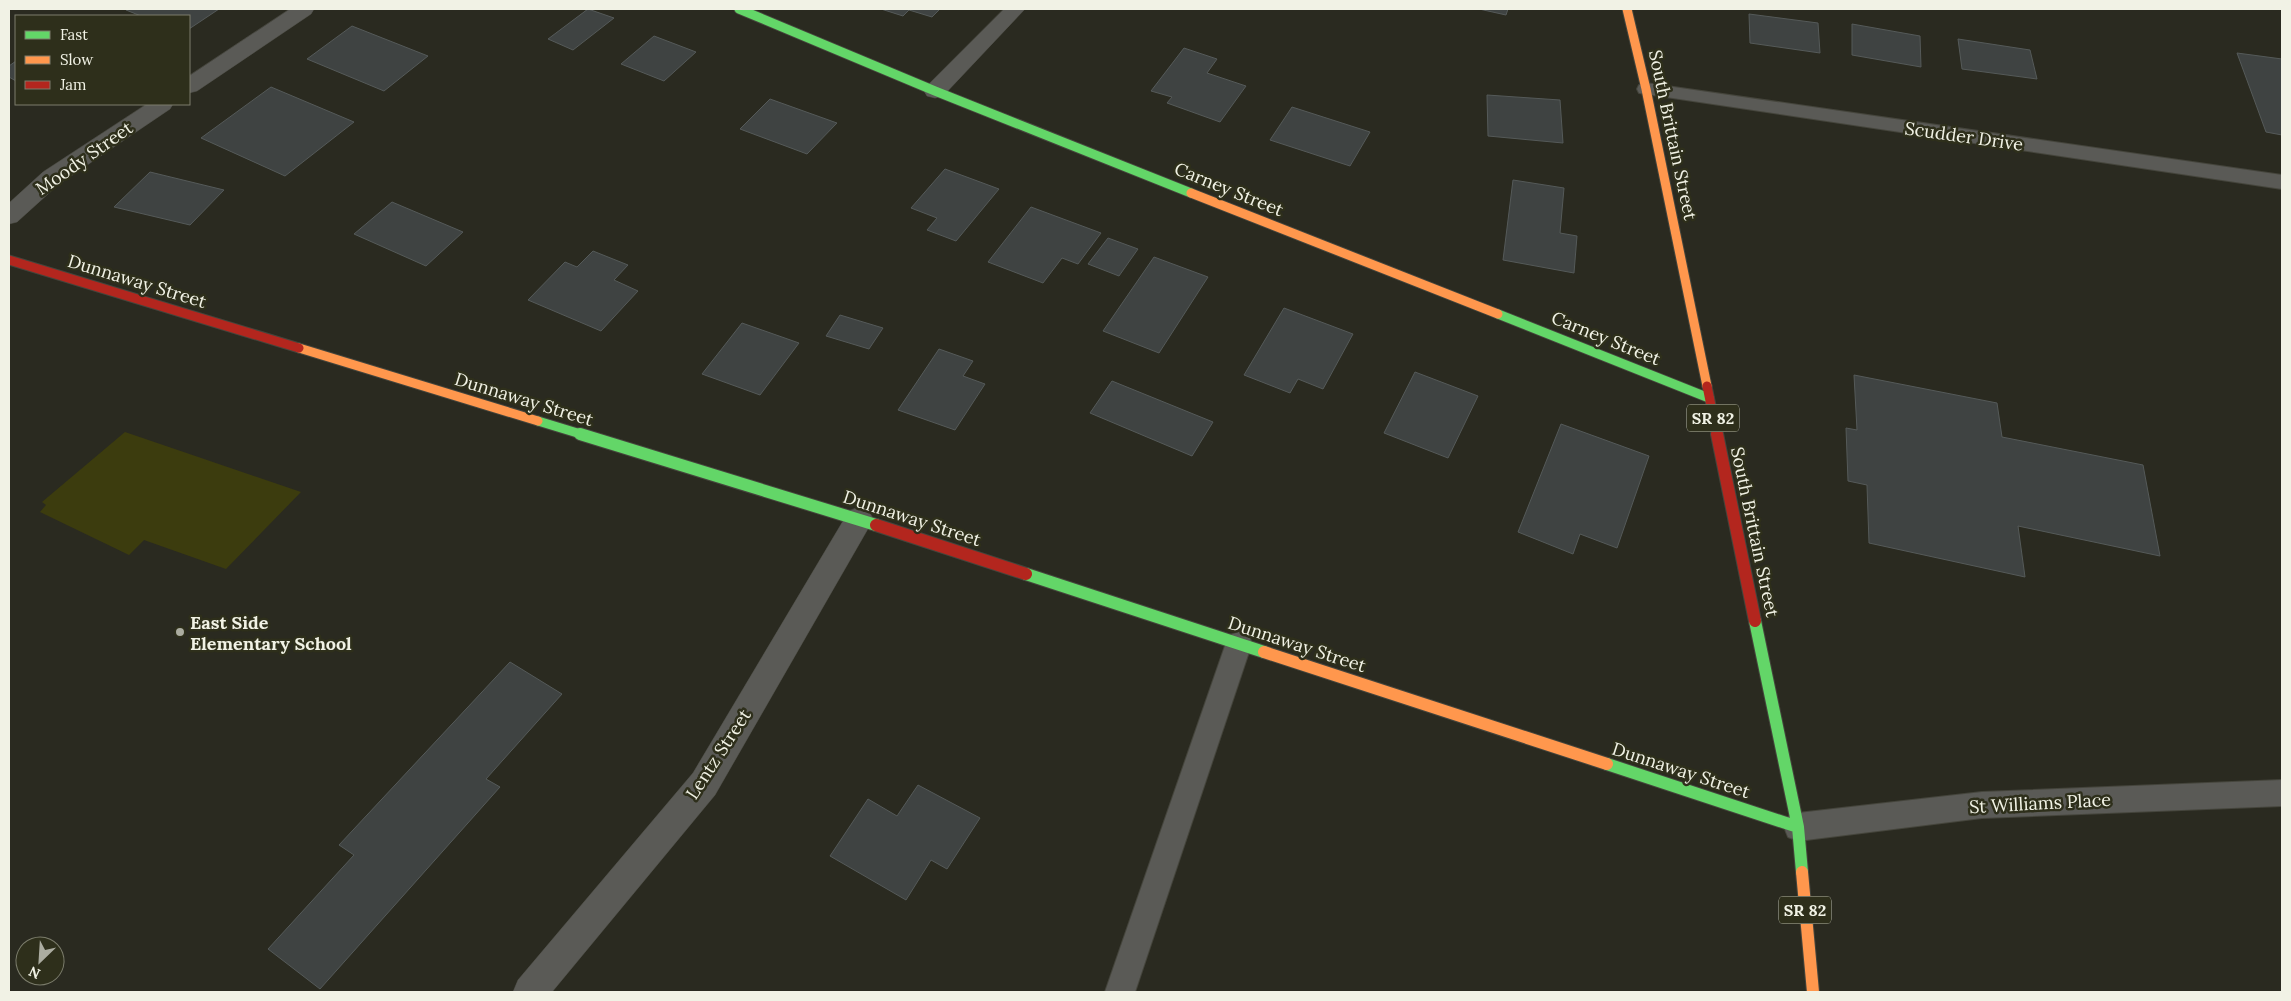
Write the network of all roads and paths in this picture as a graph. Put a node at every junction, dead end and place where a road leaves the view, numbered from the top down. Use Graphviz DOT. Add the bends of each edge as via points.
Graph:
graph roads {
  1 [pos="304,9"];
  2 [pos="738,9"];
  3 [pos="1015,9"];
  4 [pos="1627,9"];
  5 [pos="190,85"];
  6 [pos="1646,89"];
  7 [pos="935,92"];
  8 [pos="160,105"];
  9 [pos="2282,182"];
  10 [pos="9,216"];
  11 [pos="9,260"];
  12 [pos="1709,398"];
  13 [pos="859,519"];
  14 [pos="1238,643"];
  15 [pos="2282,793"];
  16 [pos="1798,827"];
  17 [pos="530,992"];
  18 [pos="1120,992"];
  19 [pos="1813,992"];
  1 -- 5 [label="street"];
  2 -- 7 [label="street, Carney Street"];
  3 -- 7 [label="street"];
  4 -- 6 [label="street, South Brittain Street / SR 82"];
  6 -- 9 [label="lane, Scudder Drive"];
  6 -- 12 [label="street, South Brittain Street / SR 82"];
  7 -- 12 [label="street, Carney Street"];
  8 -- 10 [label="street, Moody Street" via="50,178"];
  11 -- 13 [label="street, Dunnaway Street"];
  12 -- 16 [label="street, South Brittain Street / SR 82"];
  13 -- 14 [label="street, Dunnaway Street"];
  13 -- 17 [label="street, Lentz Street" via="704,784"];
  14 -- 16 [label="street, Dunnaway Street"];
  14 -- 18 [label="lane"];
  15 -- 16 [label="lane, St Williams Place" via="1982,805"];
  16 -- 19 [label="street, SR 82"];
}
